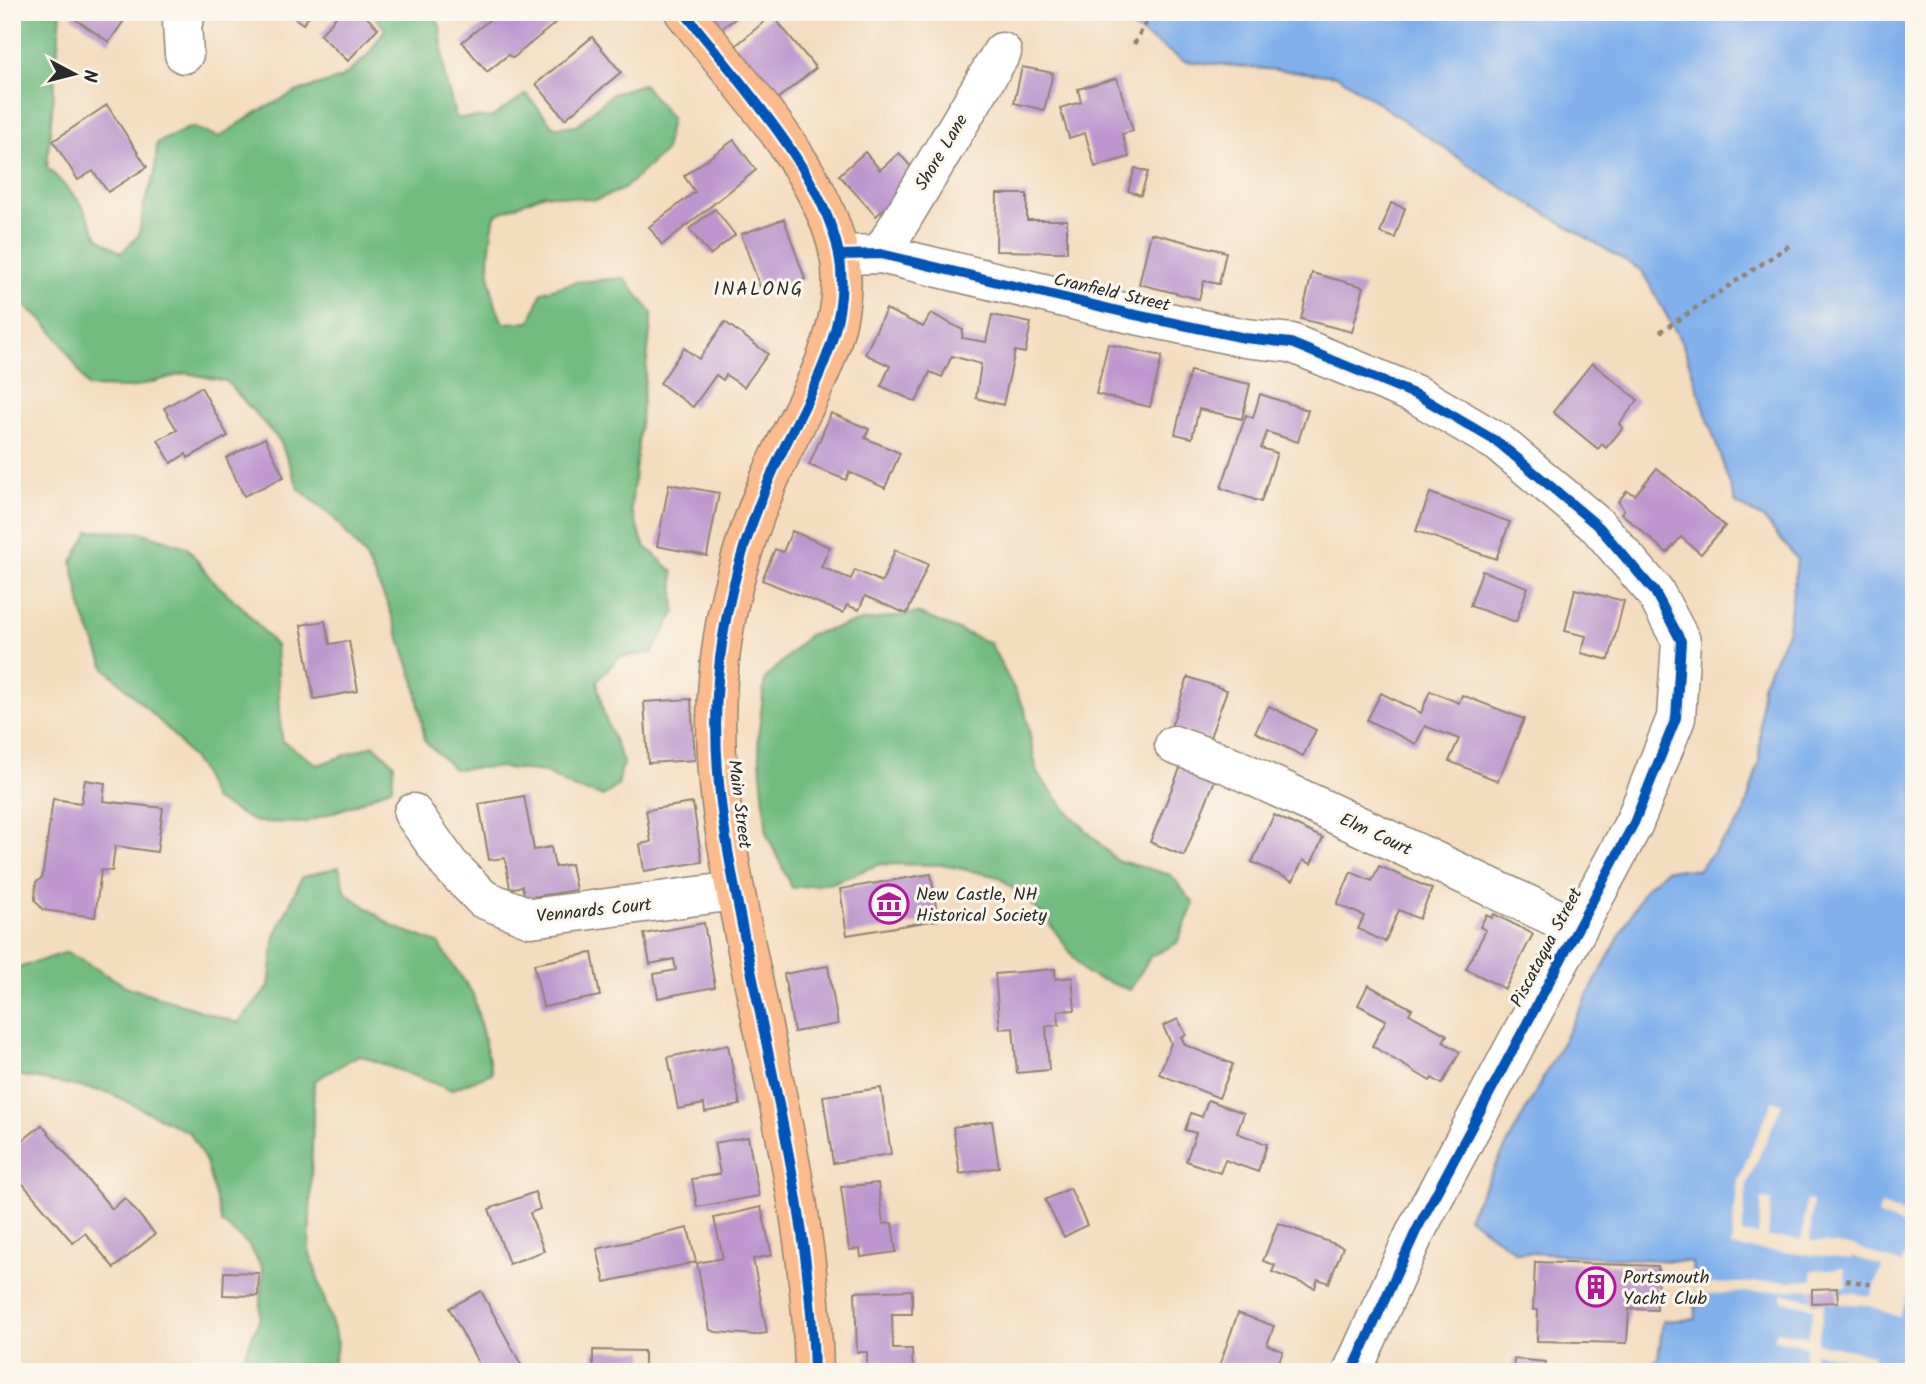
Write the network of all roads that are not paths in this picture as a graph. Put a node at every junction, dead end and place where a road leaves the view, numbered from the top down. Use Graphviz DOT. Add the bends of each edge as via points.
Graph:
graph roads {
  1 [pos="187,12"];
  2 [pos="684,12"];
  3 [pos="1002,52"];
  4 [pos="184,54"];
  5 [pos="881,254"];
  6 [pos="839,255"];
  7 [pos="1611,539"];
  8 [pos="1174,745"];
  9 [pos="413,813"];
  10 [pos="735,891"];
  11 [pos="1576,927"];
  12 [pos="814,1372"];
  13 [pos="1352,1372"];
  1 -- 4 [label="street" via="182,24"];
  2 -- 6 [label="main road" via="800,167 822,204"];
  3 -- 5 [label="street, Shore Lane"];
  5 -- 6 [label="street, Cranfield Street"];
  5 -- 7 [label="street, Cranfield Street" via="1154,319 1291,344 1339,361 1419,396 1499,443"];
  6 -- 10 [label="main road, Main Street" via="841,284 834,333 766,486 738,565 726,622 714,731"];
  7 -- 11 [label="street, Piscataqua Street" via="1656,592 1681,641 1676,718 1634,823"];
  8 -- 11 [label="street, Elm Court" via="1229,765"];
  9 -- 10 [label="street, Vennards Court" via="449,864 483,899 531,918"];
  10 -- 12 [label="main road, Main Street" via="796,1185 809,1274"];
  11 -- 13 [label="street, Piscataqua Street" via="1416,1231"];
}
